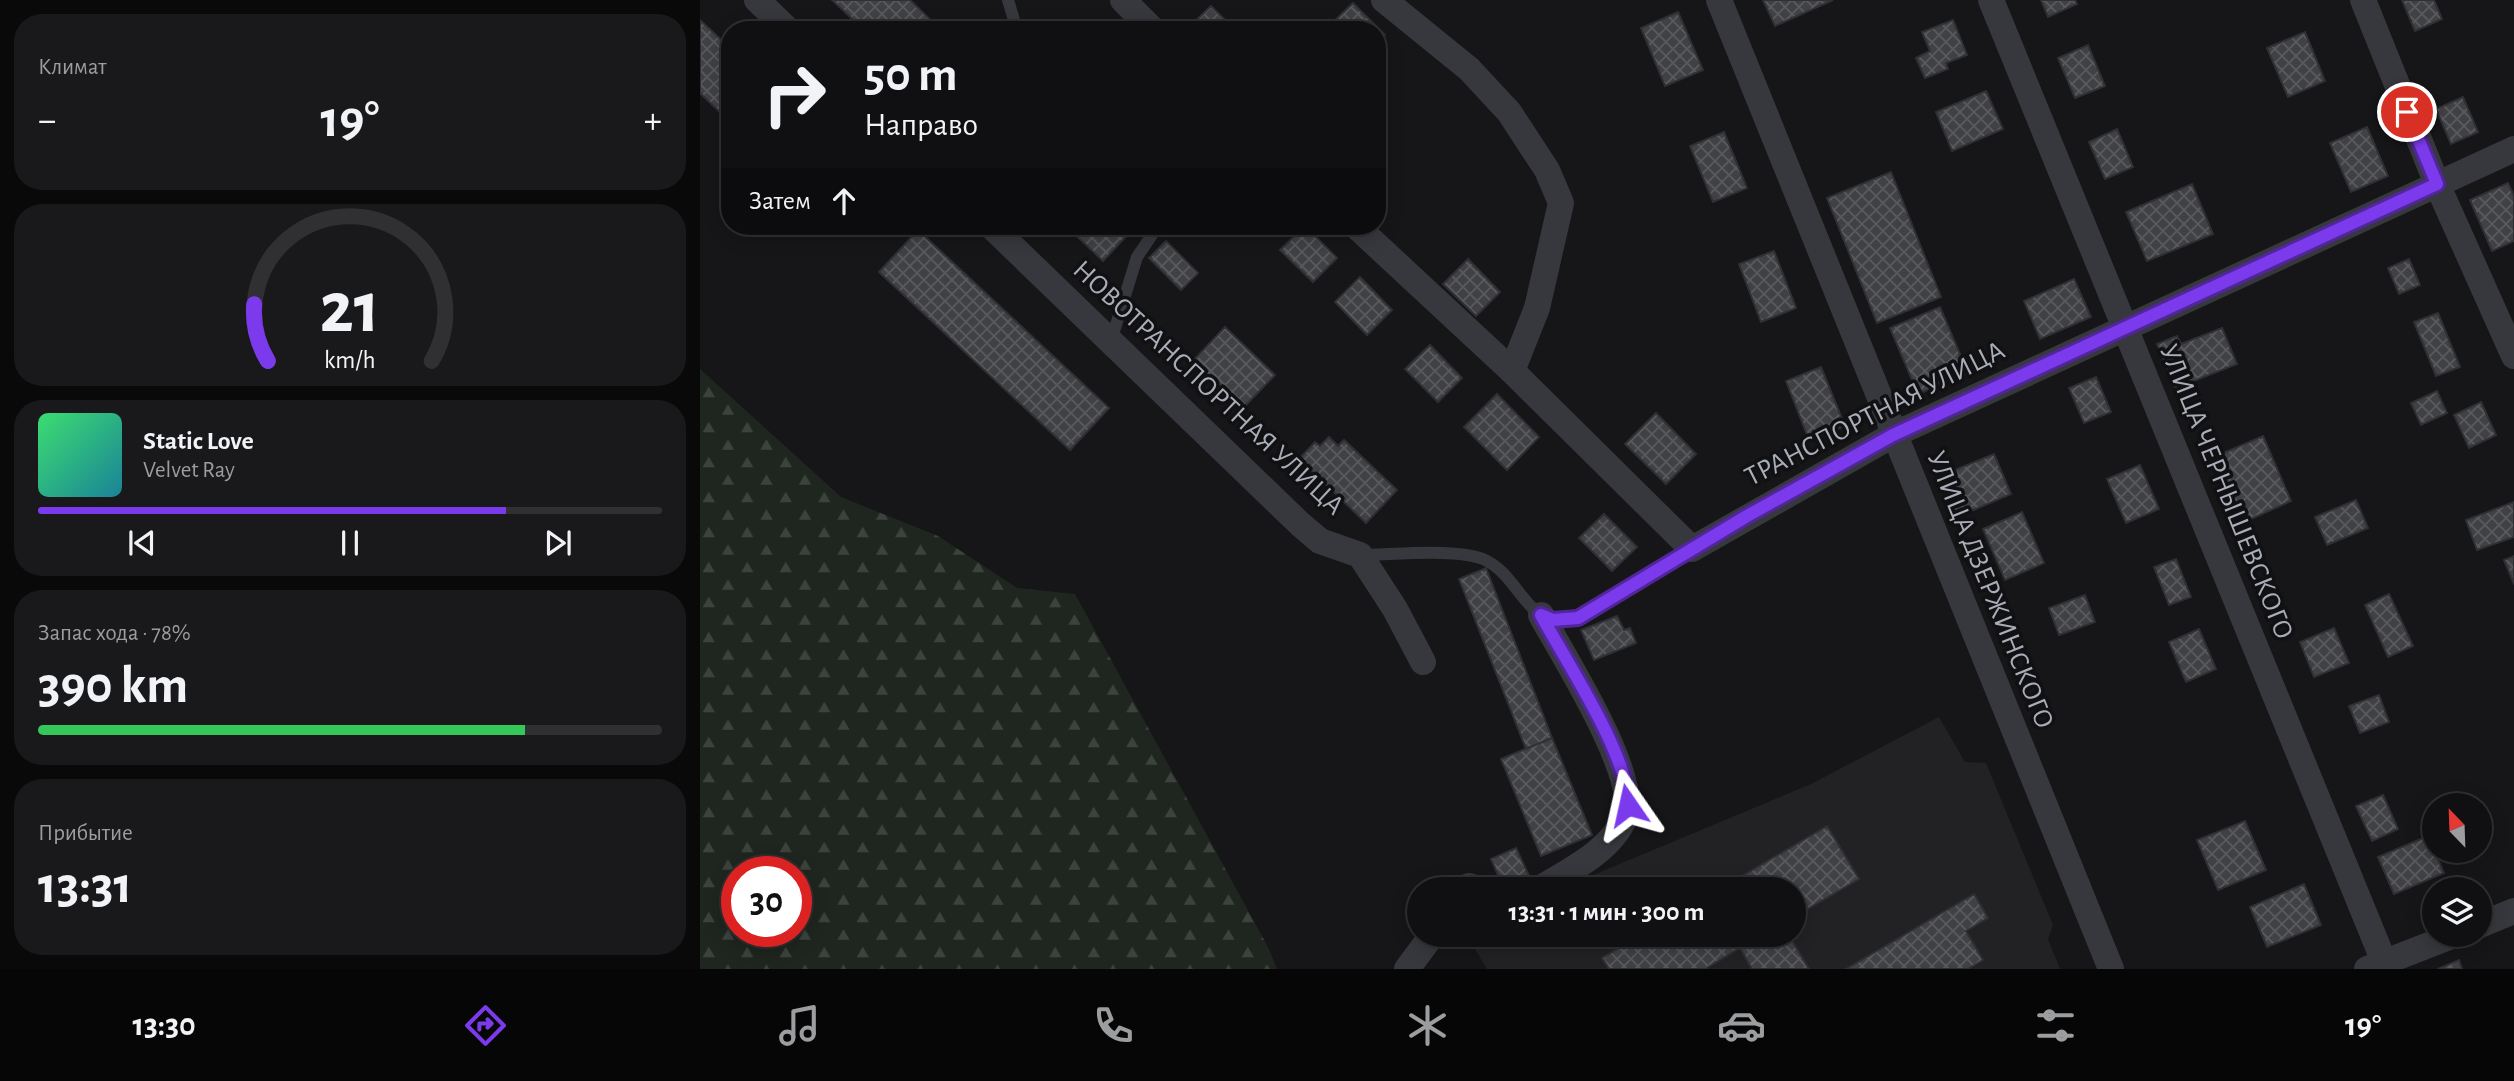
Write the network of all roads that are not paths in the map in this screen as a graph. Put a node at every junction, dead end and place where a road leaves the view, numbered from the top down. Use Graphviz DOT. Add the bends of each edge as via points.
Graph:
graph roads {
  1 [pos="757,0"];
  2 [pos="1008,0"];
  3 [pos="1123,0"];
  4 [pos="1384,0"];
  5 [pos="1718,0"];
  6 [pos="1992,0"];
  7 [pos="2363,0"];
  8 [pos="779,21"];
  9 [pos="1014,21"];
  10 [pos="1144,21"];
  11 [pos="2514,149"];
  12 [pos="2437,184"];
  13 [pos="1000,235"];
  14 [pos="1152,235"];
  15 [pos="1366,235"];
  16 [pos="2125,328"];
  17 [pos="1111,342"];
  18 [pos="2514,356"];
  19 [pos="1512,372"];
  20 [pos="1893,435"];
  21 [pos="1692,549"];
  22 [pos="1360,555"];
  23 [pos="1541,615"];
  24 [pos="1423,662"];
  25 [pos="1557,877"];
  26 [pos="2514,911"];
  27 [pos="2492,920"];
  28 [pos="1423,947"];
  29 [pos="2426,947"];
  30 [pos="2379,967"];
  31 [pos="1407,969"];
  32 [pos="2111,969"];
  1 -- 8 [label="street"];
  2 -- 9 [label="lane"];
  3 -- 10 [label="street"];
  4 -- 19 [label="street" via="1469,69 1509,112 1561,203 1537,308"];
  5 -- 20 [label="street, УЛИЦА ДЗЕРЖИНСКОГО"];
  6 -- 16 [label="street, УЛИЦА ЧЕРНЫШЕВСКОГО"];
  7 -- 12 [label="street"];
  11 -- 12 [label="street, ТРАНСПОРТНАЯ УЛИЦА"];
  12 -- 16 [label="street, ТРАНСПОРТНАЯ УЛИЦА"];
  12 -- 18 [label="street"];
  13 -- 17 [label="street, НОВОТРАНСПОРТНАЯ УЛИЦА"];
  14 -- 17 [label="lane" via="1138,257"];
  15 -- 19 [label="street"];
  16 -- 20 [label="street, ТРАНСПОРТНАЯ УЛИЦА"];
  16 -- 30 [label="street, УЛИЦА ЧЕРНЫШЕВСКОГО"];
  17 -- 22 [label="street, НОВОТРАНСПОРТНАЯ УЛИЦА" via="1300,524 1320,541"];
  19 -- 21 [label="street"];
  20 -- 21 [label="street, ТРАНСПОРТНАЯ УЛИЦА"];
  20 -- 32 [label="street, УЛИЦА ДЗЕРЖИНСКОГО"];
  21 -- 23 [label="lane" via="1578,618 1553,620"];
  22 -- 23 [label="lane" via="1481,558 1504,574"];
  22 -- 24 [label="street"];
  23 -- 25 [label="street" via="1611,745 1628,799 1625,817 1605,845"];
  26 -- 27 [label="street"];
  28 -- 31 [label="street"];
  29 -- 30 [label="street"];
}
